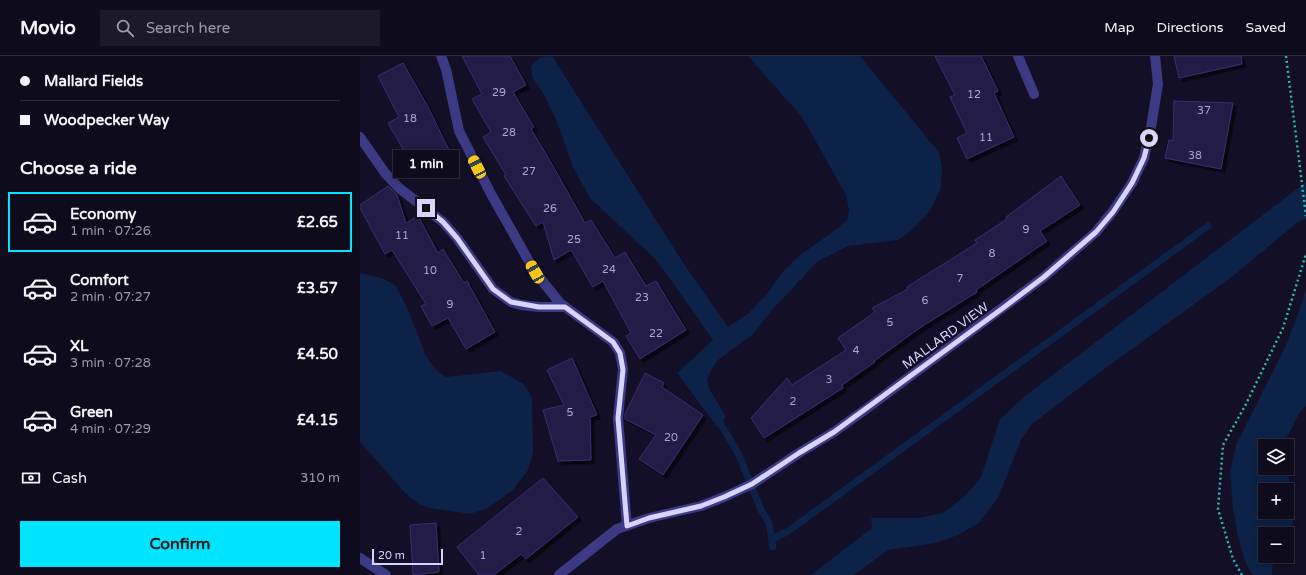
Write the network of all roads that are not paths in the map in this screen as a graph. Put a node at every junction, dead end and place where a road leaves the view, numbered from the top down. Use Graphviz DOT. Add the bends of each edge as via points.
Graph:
graph roads {
  1 [pos="441,56"];
  2 [pos="1018,56"];
  3 [pos="1155,56"];
  4 [pos="1034,94"];
  5 [pos="360,137"];
  6 [pos="565,307"];
  7 [pos="627,526"];
  8 [pos="360,558"];
  9 [pos="386,575"];
  10 [pos="559,575"];
  1 -- 6 [label="street" via="460,131 470,153 535,272"];
  2 -- 4 [label="street"];
  3 -- 7 [label="street, MALLARD VIEW" via="1158,84 1144,158 1132,183 1096,232 1044,277 866,409 752,484 701,506"];
  5 -- 6 [label="street" via="385,173 453,232 493,289 511,302 520,305"];
  6 -- 7 [label="street" via="613,342 620,353 623,370 618,418"];
  7 -- 10 [label="street, MALLARD VIEW" via="617,529"];
  8 -- 9 [label="street"];
}
